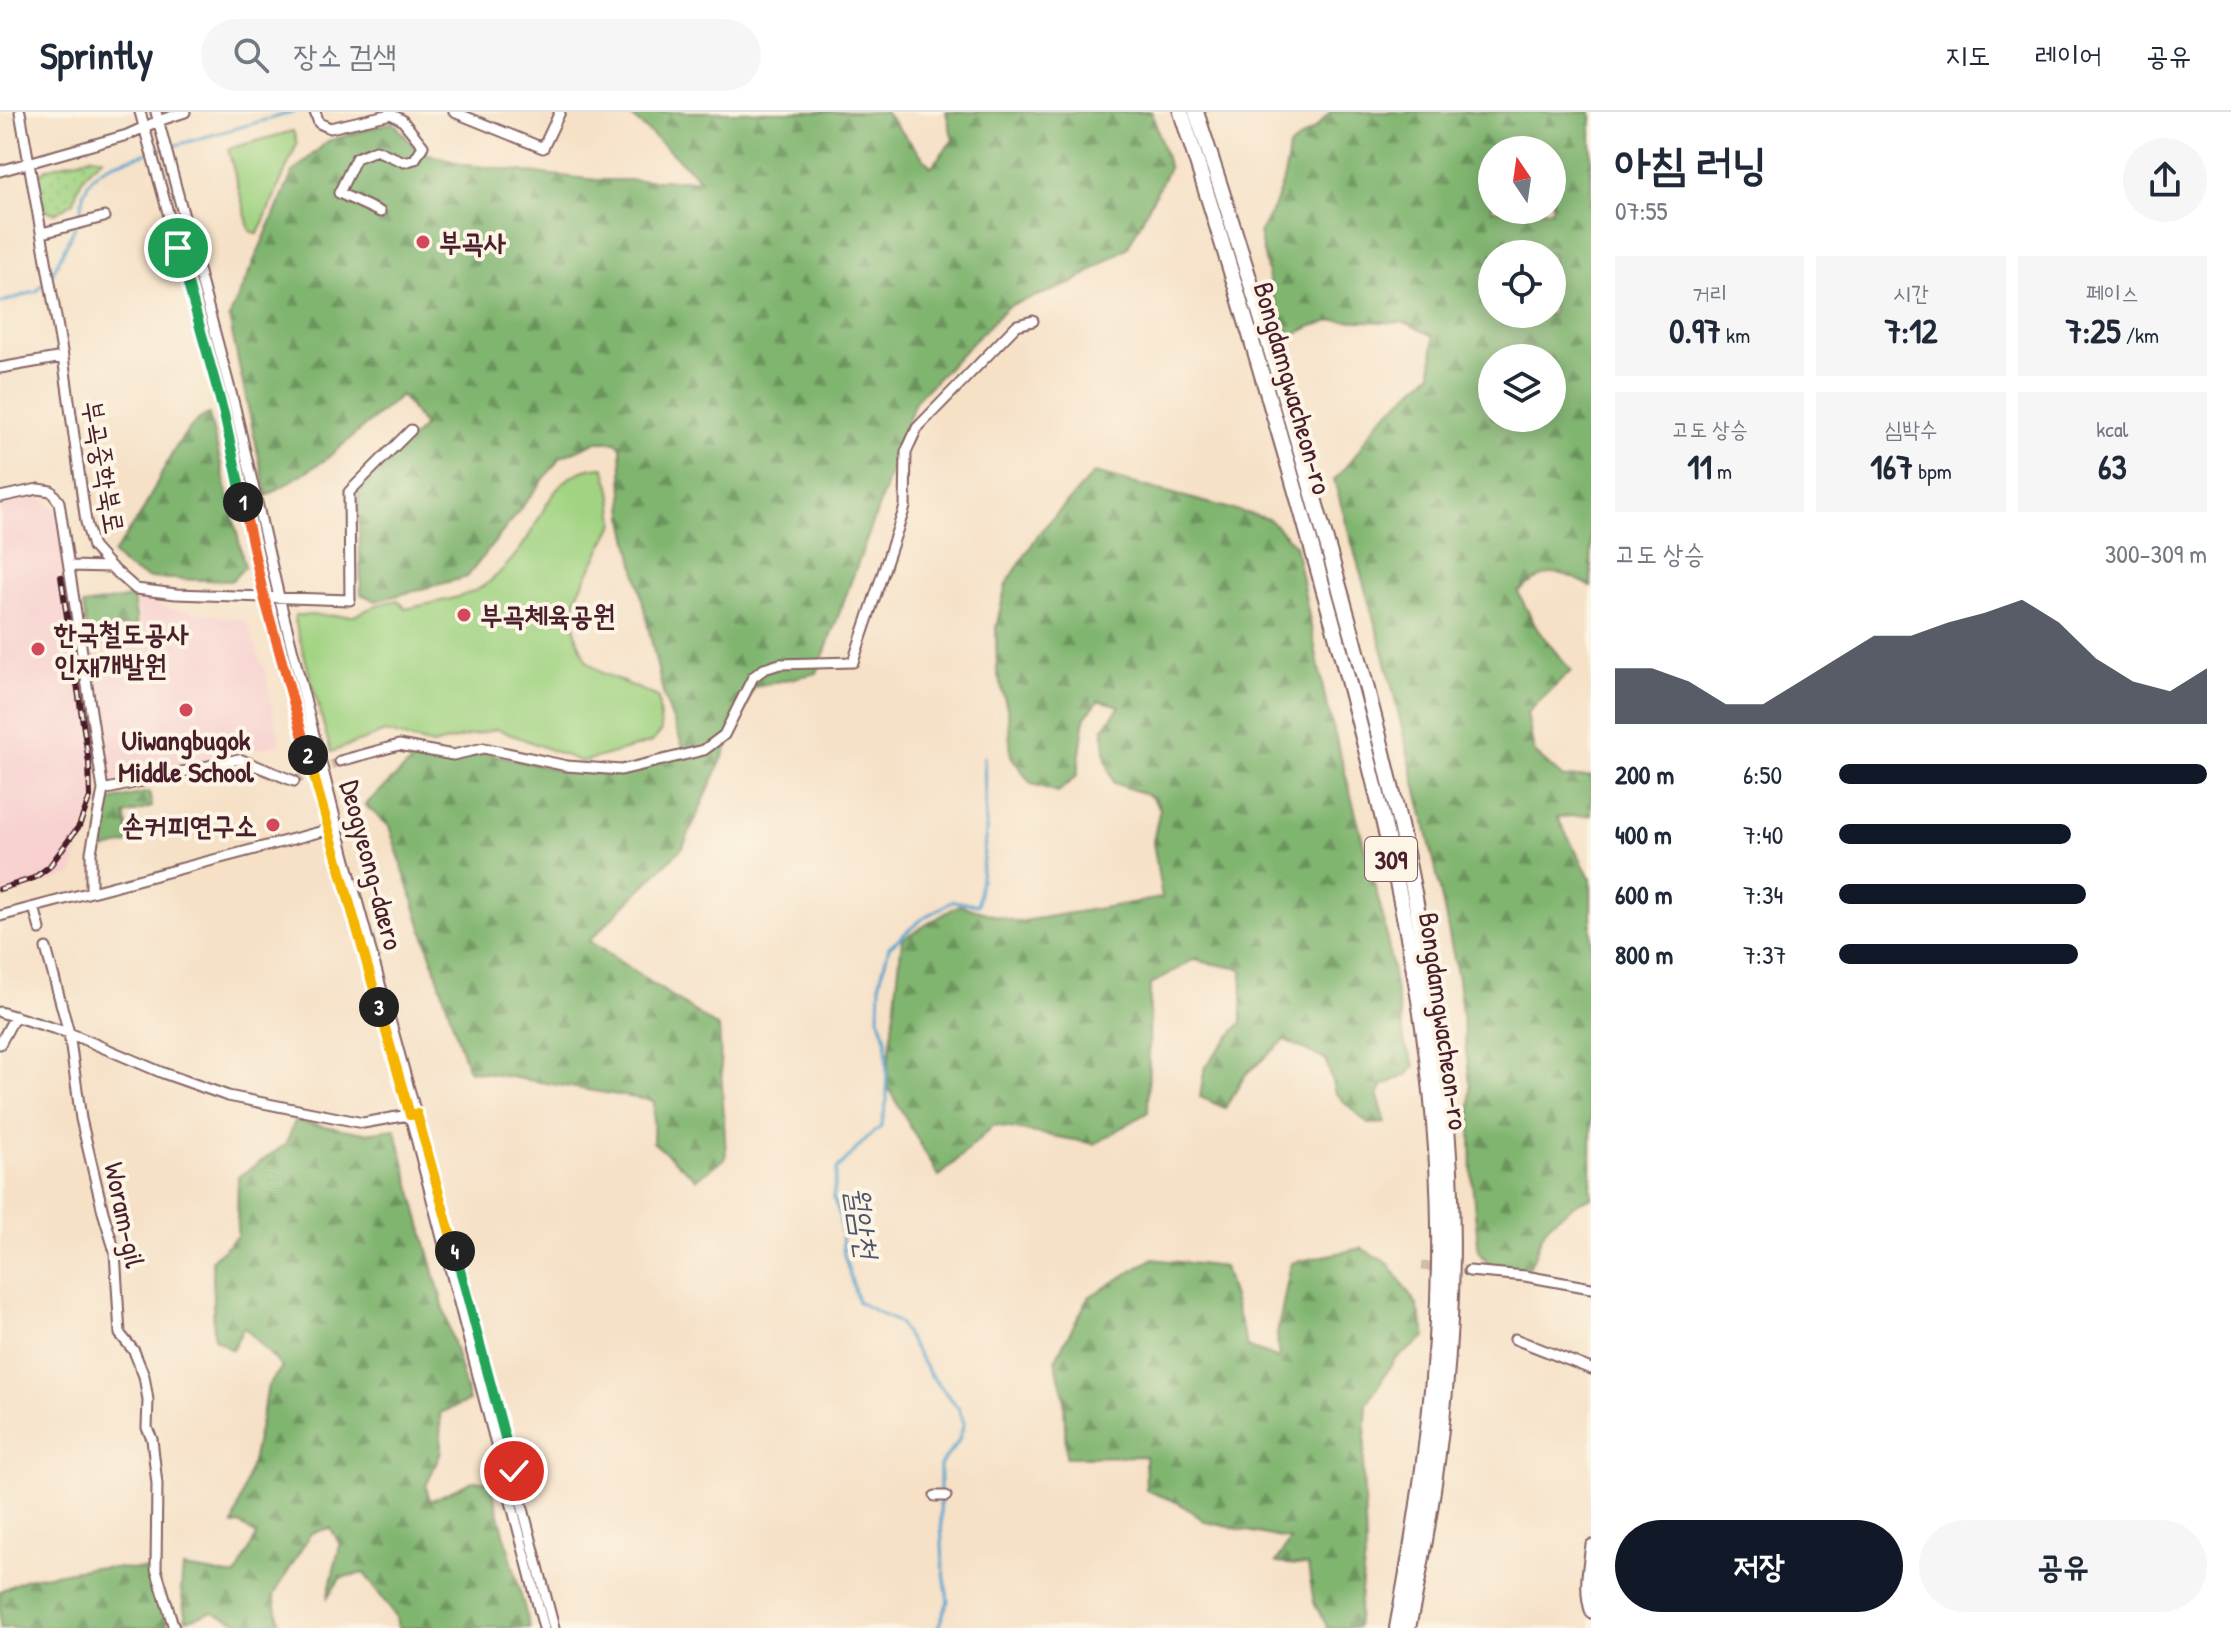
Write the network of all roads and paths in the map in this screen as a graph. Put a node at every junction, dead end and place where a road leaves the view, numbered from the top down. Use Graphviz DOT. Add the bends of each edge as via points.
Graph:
graph roads {
  1 [pos="20,112"];
  2 [pos="140,112"];
  3 [pos="185,112"];
  4 [pos="315,112"];
  5 [pos="454,112"];
  6 [pos="560,112"];
  7 [pos="1181,112"];
  8 [pos="1196,112"];
  9 [pos="157,116"];
  10 [pos="146,131"];
  11 [pos="28,163"];
  12 [pos="0,171"];
  13 [pos="380,212"];
  14 [pos="104,217"];
  15 [pos="42,233"];
  16 [pos="1033,321"];
  17 [pos="63,357"];
  18 [pos="0,368"];
  19 [pos="411,430"];
  20 [pos="0,497"];
  21 [pos="69,566"];
  22 [pos="111,567"];
  23 [pos="264,597"];
  24 [pos="279,597"];
  25 [pos="340,761"];
  26 [pos="294,781"];
  27 [pos="103,790"];
  28 [pos="334,828"];
  29 [pos="91,890"];
  30 [pos="34,907"];
  31 [pos="0,916"];
  32 [pos="40,929"];
  33 [pos="46,948"];
  34 [pos="0,1012"];
  35 [pos="15,1016"];
  36 [pos="69,1033"];
  37 [pos="0,1044"];
  38 [pos="414,1114"];
  39 [pos="1469,1271"];
  40 [pos="1591,1288"];
  41 [pos="1515,1339"];
  42 [pos="1591,1369"];
  43 [pos="1591,1545"];
  44 [pos="1412,1584"];
  45 [pos="1591,1613"];
  46 [pos="174,1628"];
  47 [pos="544,1628"];
  48 [pos="554,1628"];
  49 [pos="1388,1628"];
  50 [pos="1397,1628"];
  51 [pos="1408,1628"];
  52 [pos="1417,1628"];
  1 -- 11 [label="street"];
  2 -- 10 [label="street, Deogyeong-daero"];
  3 -- 9 [label="street"];
  4 -- 13 [label="street" via="319,123 330,128 391,114 423,146 415,159 404,162 376,150 356,158 339,193"];
  5 -- 6 [label="street" via="543,148"];
  7 -- 44 [label="highway, Bongdamgwacheon-ro / 309" via="1347,676 1408,930 1426,1040 1439,1289 1432,1413"];
  8 -- 44 [label="highway, Bongdamgwacheon-ro / 309" via="1364,672 1400,819 1438,1036 1450,1171 1450,1312 1428,1530"];
  9 -- 10 [label="street"];
  9 -- 24 [label="street, Deogyeong-daero"];
  10 -- 11 [label="street"];
  10 -- 23 [label="street, Deogyeong-daero" via="224,414"];
  11 -- 12 [label="street"];
  11 -- 15 [label="street"];
  14 -- 15 [label="street"];
  15 -- 17 [label="street, 부곡중학북로"];
  16 -- 25 [label="street" via="1017,325 917,428 906,452 905,507 853,662 764,669 753,677 724,735 704,750 621,770 567,766 484,748 453,755 399,745"];
  17 -- 18 [label="street"];
  17 -- 22 [label="street, 부곡중학북로" via="86,522 93,547"];
  19 -- 24 [label="street, 부곡중학북로" via="349,492 350,600"];
  20 -- 21 [label="street" via="51,491 59,502"];
  21 -- 22 [label="street"];
  21 -- 27 [label="street"];
  22 -- 23 [label="street, 부곡중학북로" via="136,589"];
  23 -- 24 [label="street, 부곡중학북로"];
  23 -- 28 [label="street, Deogyeong-daero"];
  24 -- 28 [label="street, Deogyeong-daero"];
  26 -- 27 [label="street" via="239,759"];
  27 -- 29 [label="street" via="91,852"];
  28 -- 29 [label="street"];
  28 -- 38 [label="street, Deogyeong-daero"];
  29 -- 30 [label="street"];
  30 -- 31 [label="street"];
  30 -- 32 [label="street"];
  33 -- 36 [label="street, Woram-gil"];
  34 -- 35 [label="street"];
  35 -- 36 [label="street"];
  35 -- 37 [label="street"];
  36 -- 38 [label="street" via="228,1096 363,1123"];
  36 -- 46 [label="street, Woram-gil" via="81,1119 115,1252 120,1334 144,1376 157,1484 156,1569"];
  38 -- 47 [label="street, Deogyeong-daero"];
  38 -- 48 [label="street, Deogyeong-daero"];
  39 -- 40 [label="street"];
  41 -- 42 [label="street"];
  43 -- 45 [label="street"];
  44 -- 49 [label="highway"];
  44 -- 50 [label="highway, Bongdamgwacheon-ro / 309"];
  44 -- 51 [label="highway, Bongdamgwacheon-ro / 309"];
  44 -- 52 [label="highway" via="1420,1608"];
}
